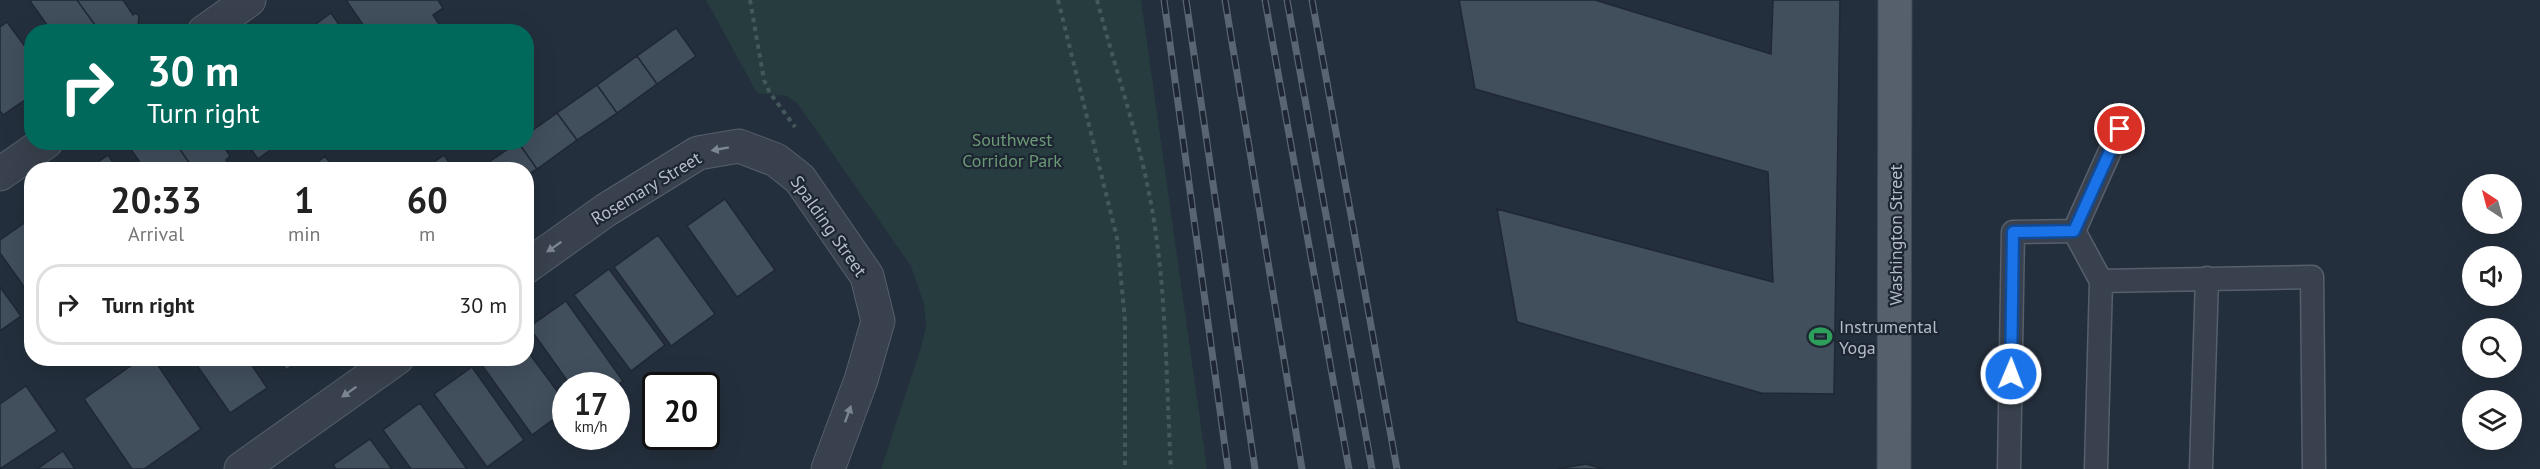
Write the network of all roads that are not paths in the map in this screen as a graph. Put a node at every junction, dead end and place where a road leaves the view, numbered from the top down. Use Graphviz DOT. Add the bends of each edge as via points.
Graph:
graph roads {
  1 [pos="249,0"];
  2 [pos="1895,0"];
  3 [pos="215,24"];
  4 [pos="2120,129"];
  5 [pos="34,150"];
  6 [pos="776,160"];
  7 [pos="0,174"];
  8 [pos="2074,231"];
  9 [pos="534,261"];
  10 [pos="2208,278"];
  11 [pos="2101,281"];
  12 [pos="386,366"];
  13 [pos="241,469"];
  14 [pos="828,469"];
  15 [pos="1894,469"];
  16 [pos="2009,469"];
  17 [pos="2096,469"];
  18 [pos="2201,469"];
  19 [pos="2314,469"];
  1 -- 3 [label="street"];
  2 -- 15 [label="main road, Washington Street"];
  4 -- 8 [label="lane"];
  5 -- 7 [label="street"];
  6 -- 9 [label="street, Rosemary Street, one-way" via="739,146 698,153 606,210"];
  14 -- 6 [label="street, Spalding Street, one-way" via="878,321 867,276 800,179"];
  8 -- 11 [label="lane"];
  8 -- 16 [label="lane" via="2013,232"];
  10 -- 11 [label="lane"];
  10 -- 18 [label="lane"];
  10 -- 19 [label="lane" via="2312,277"];
  11 -- 17 [label="lane"];
  12 -- 13 [label="street, one-way"];
}
